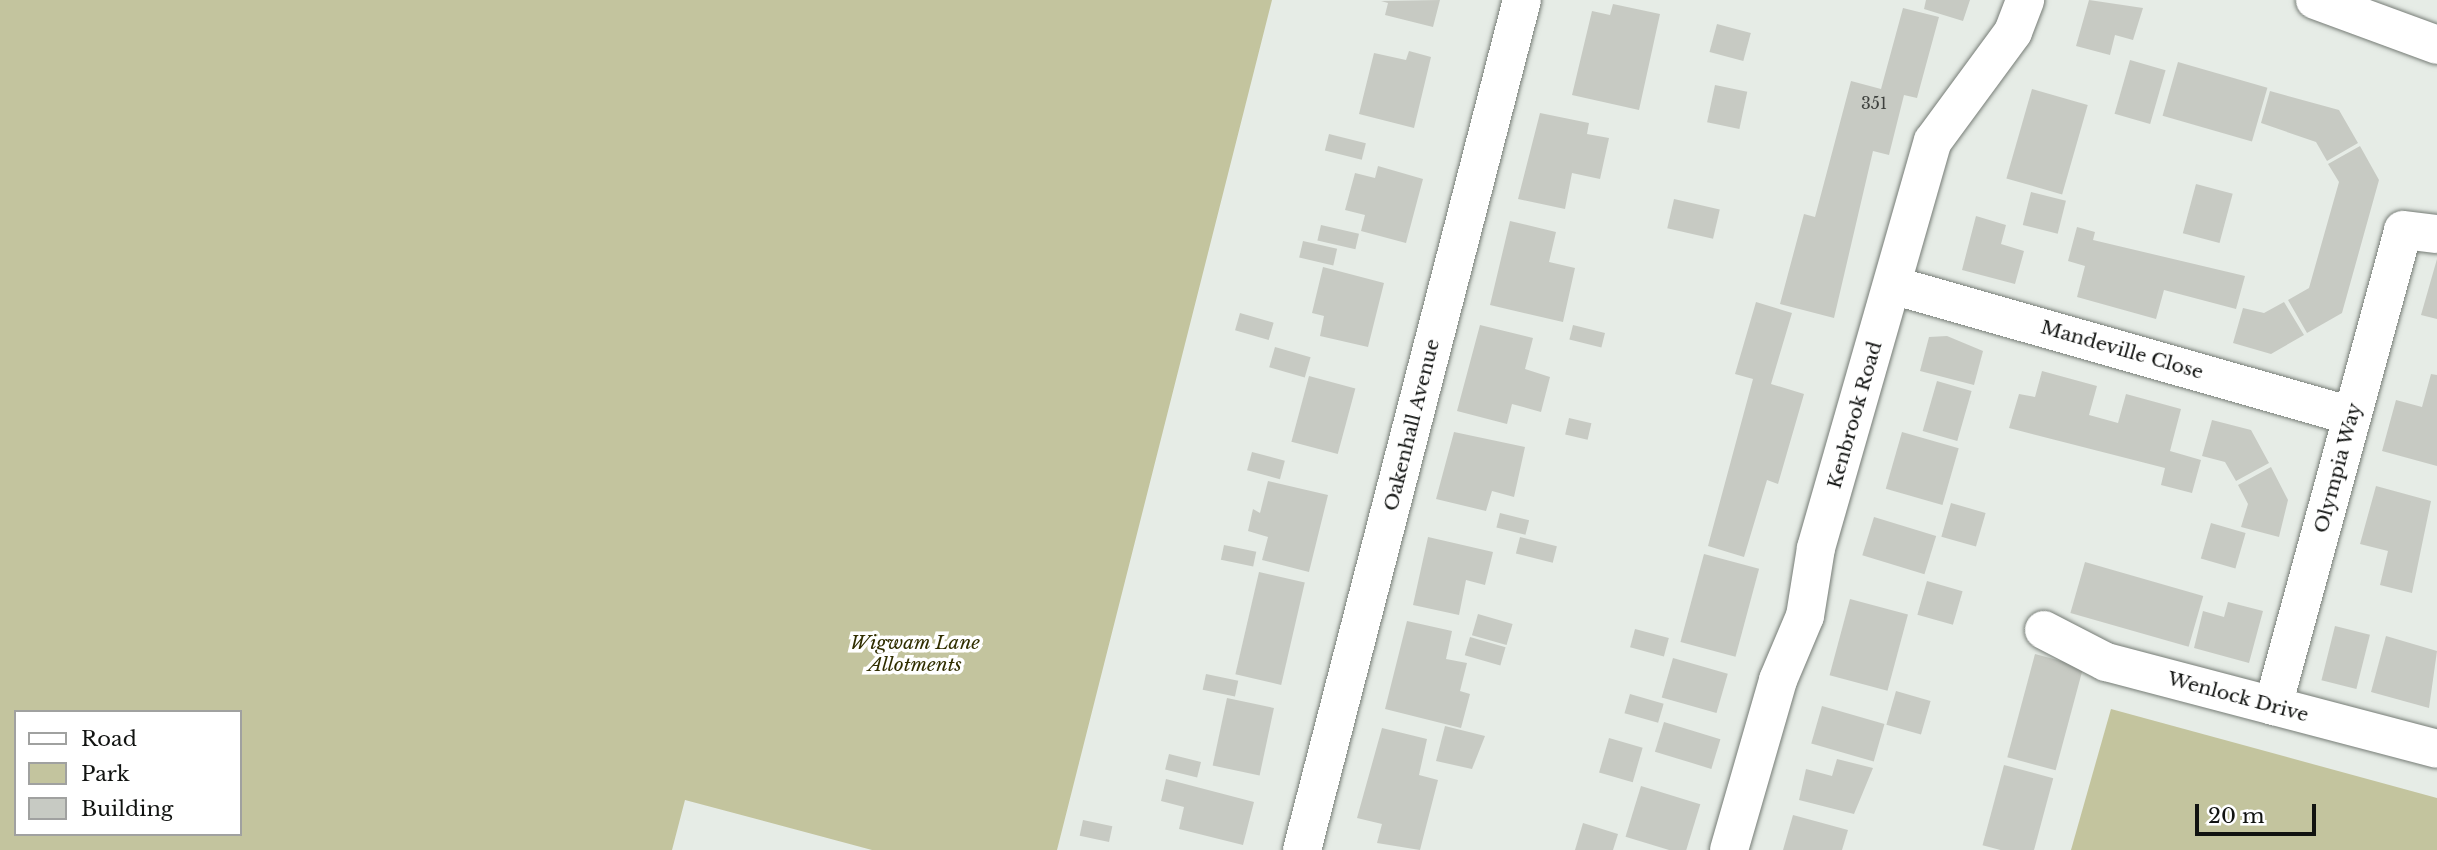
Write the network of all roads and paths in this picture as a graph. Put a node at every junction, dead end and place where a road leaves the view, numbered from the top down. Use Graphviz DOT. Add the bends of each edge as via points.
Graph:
graph roads {
  1 [pos="1522,0"];
  2 [pos="2025,0"];
  3 [pos="2315,0"];
  4 [pos="2437,45"];
  5 [pos="2420,232"];
  6 [pos="1892,285"];
  7 [pos="2352,416"];
  8 [pos="2044,630"];
  9 [pos="2273,706"];
  10 [pos="2437,750"];
  11 [pos="1302,850"];
  12 [pos="1729,850"];
  1 -- 11 [label="street, Oakenhall Avenue"];
  2 -- 6 [label="street, Kenbrook Road" via="2013,32 1933,141"];
  3 -- 4 [label="street"];
  5 -- 7 [label="street, Olympia Way"];
  6 -- 7 [label="street, Mandeville Close"];
  6 -- 12 [label="street, Kenbrook Road" via="1816,548 1805,616 1778,680"];
  7 -- 9 [label="street, Olympia Way"];
  8 -- 9 [label="street, Wenlock Drive" via="2106,662"];
  9 -- 10 [label="street, Wenlock Drive"];
}
